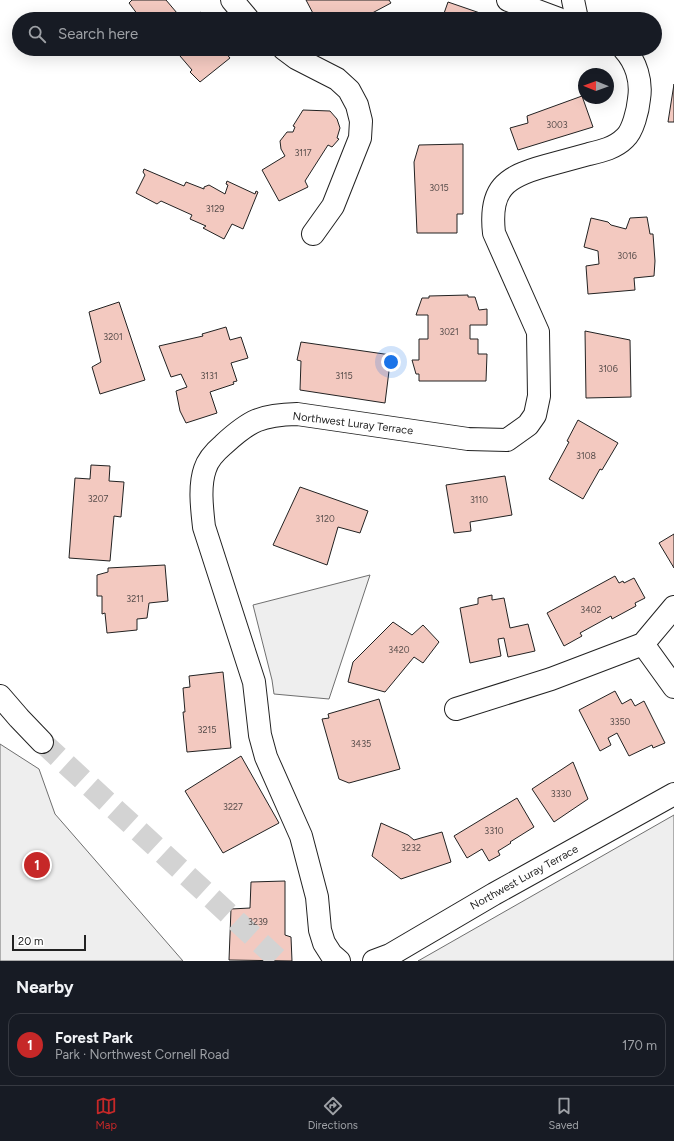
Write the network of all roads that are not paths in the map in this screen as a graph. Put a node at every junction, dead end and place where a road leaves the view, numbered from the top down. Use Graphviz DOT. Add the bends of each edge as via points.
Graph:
graph roads {
  1 [pos="232,0"];
  2 [pos="508,0"];
  3 [pos="573,0"];
  4 [pos="242,12"];
  5 [pos="540,12"];
  6 [pos="576,12"];
  7 [pos="293,56"];
  8 [pos="630,56"];
  9 [pos="313,234"];
  10 [pos="674,607"];
  11 [pos="643,644"];
  12 [pos="674,687"];
  13 [pos="0,696"];
  14 [pos="456,709"];
  15 [pos="42,742"];
  16 [pos="674,794"];
  17 [pos="339,961"];
  18 [pos="374,961"];
  1 -- 4 [label="street"];
  2 -- 5 [label="street"];
  3 -- 6 [label="street"];
  7 -- 9 [label="street" via="336,79 349,90 357,105 361,121 360,138 333,206"];
  8 -- 17 [label="street, Northwest Luray Terrace" via="641,89 638,109 626,138 613,147 525,172 509,180 500,189 494,202 494,233 538,332 539,396 535,415 528,425 507,440 468,439 297,414 275,415 257,420 241,429 215,452 205,468 201,500 204,527 254,682 260,735 266,757 301,836 317,897 324,943"];
  10 -- 11 [label="street"];
  11 -- 12 [label="street"];
  11 -- 14 [label="street" via="551,679"];
  13 -- 15 [label="street"];
  16 -- 18 [label="street, Northwest Luray Terrace" via="390,955"];
}
